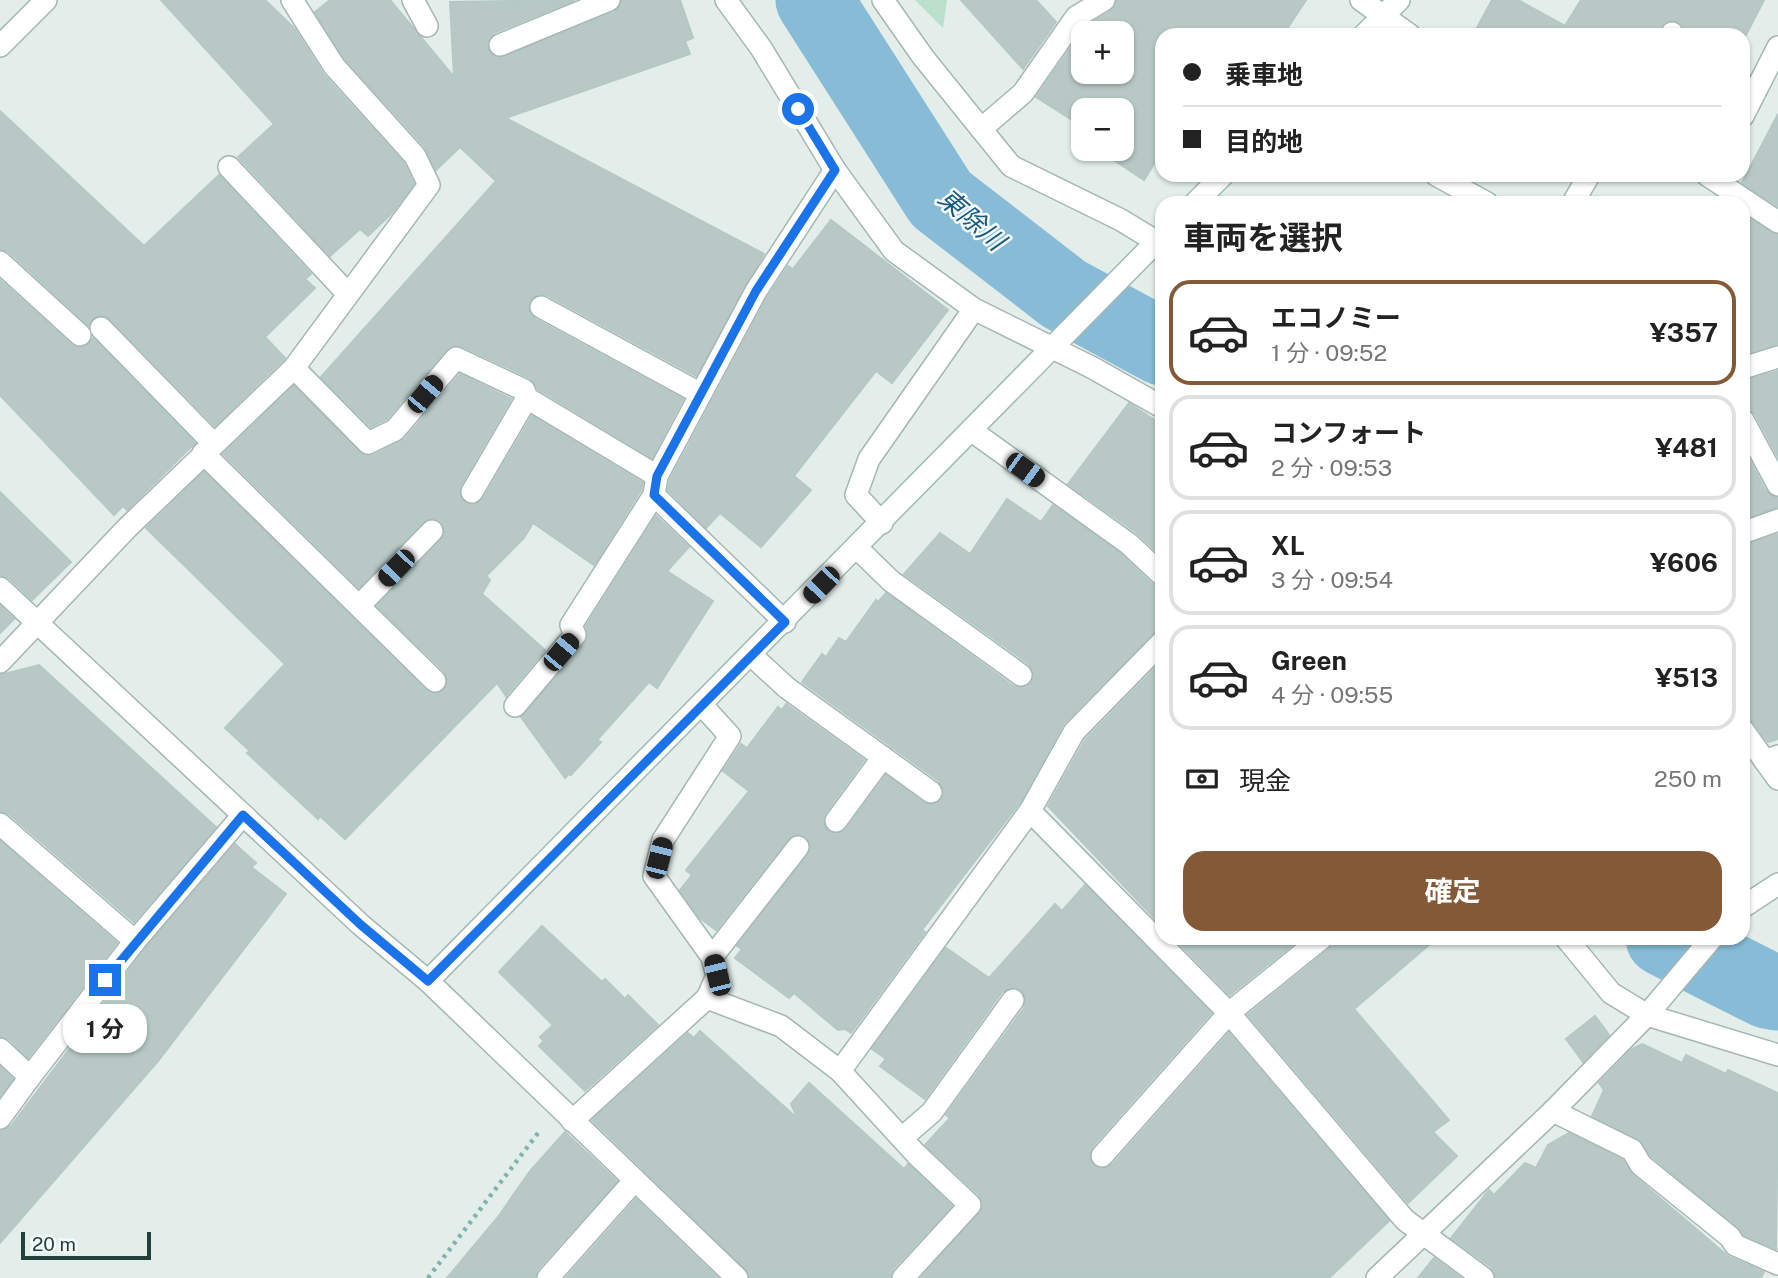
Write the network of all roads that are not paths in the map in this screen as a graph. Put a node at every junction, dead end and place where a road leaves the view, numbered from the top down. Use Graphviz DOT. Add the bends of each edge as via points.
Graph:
graph roads {
  1 [pos="46,0"];
  2 [pos="293,0"];
  3 [pos="414,0"];
  4 [pos="609,0"];
  5 [pos="726,0"];
  6 [pos="883,0"];
  7 [pos="1104,0"];
  8 [pos="1361,0"];
  9 [pos="1392,7"];
  10 [pos="427,26"];
  11 [pos="1371,28"];
  12 [pos="1406,28"];
  13 [pos="500,45"];
  14 [pos="0,46"];
  15 [pos="1778,47"];
  16 [pos="1750,102"];
  17 [pos="981,129"];
  18 [pos="229,167"];
  19 [pos="835,170"];
  20 [pos="1216,182"];
  21 [pos="1449,182"];
  22 [pos="1717,182"];
  23 [pos="1202,196"];
  24 [pos="1474,196"];
  25 [pos="1730,196"];
  26 [pos="1750,208"];
  27 [pos="1778,222"];
  28 [pos="1155,238"];
  29 [pos="1155,246"];
  30 [pos="0,262"];
  31 [pos="348,294"];
  32 [pos="541,307"];
  33 [pos="974,309"];
  34 [pos="101,328"];
  35 [pos="80,335"];
  36 [pos="1054,349"];
  37 [pos="1778,357"];
  38 [pos="1750,366"];
  39 [pos="294,368"];
  40 [pos="701,394"];
  41 [pos="527,398"];
  42 [pos="1155,403"];
  43 [pos="972,431"];
  44 [pos="1750,433"];
  45 [pos="208,448"];
  46 [pos="655,485"];
  47 [pos="1778,485"];
  48 [pos="471,492"];
  49 [pos="1778,520"];
  50 [pos="882,523"];
  51 [pos="1750,530"];
  52 [pos="432,531"];
  53 [pos="857,548"];
  54 [pos="1155,568"];
  55 [pos="0,588"];
  56 [pos="360,605"];
  57 [pos="785,622"];
  58 [pos="35,623"];
  59 [pos="1155,649"];
  60 [pos="751,655"];
  61 [pos="0,662"];
  62 [pos="1021,675"];
  63 [pos="435,681"];
  64 [pos="702,705"];
  65 [pos="515,706"];
  66 [pos="1750,737"];
  67 [pos="883,758"];
  68 [pos="1772,758"];
  69 [pos="1778,779"];
  70 [pos="931,792"];
  71 [pos="1030,811"];
  72 [pos="243,815"];
  73 [pos="836,821"];
  74 [pos="0,824"];
  75 [pos="797,846"];
  76 [pos="1778,884"];
  77 [pos="1750,902"];
  78 [pos="1155,938"];
  79 [pos="135,942"];
  80 [pos="1162,945"];
  81 [pos="1313,945"];
  82 [pos="1572,945"];
  83 [pos="1706,945"];
  84 [pos="712,957"];
  85 [pos="428,981"];
  86 [pos="708,998"];
  87 [pos="1013,1000"];
  88 [pos="1229,1013"];
  89 [pos="1647,1016"];
  90 [pos="0,1049"];
  91 [pos="1778,1055"];
  92 [pos="840,1071"];
  93 [pos="30,1077"];
  94 [pos="1553,1111"];
  95 [pos="565,1114"];
  96 [pos="0,1118"];
  97 [pos="902,1138"];
  98 [pos="1102,1156"];
  99 [pos="635,1180"];
  100 [pos="1421,1234"];
  101 [pos="1778,1264"];
  102 [pos="548,1278"];
  103 [pos="737,1278"];
  104 [pos="903,1278"];
  105 [pos="1377,1278"];
  106 [pos="1482,1278"];
  1 -- 14 [label="street"];
  2 -- 31 [label="street" via="334,66 415,156 429,185"];
  3 -- 10 [label="street"];
  4 -- 13 [label="street"];
  5 -- 19 [label="street" via="761,48"];
  6 -- 17 [label="street"];
  7 -- 17 [label="street" via="1076,17 1023,93"];
  8 -- 9 [label="street"];
  9 -- 11 [label="street"];
  9 -- 12 [label="street"];
  15 -- 16 [label="street"];
  17 -- 28 [label="street" via="1011,166"];
  18 -- 31 [label="street"];
  19 -- 33 [label="street" via="894,251"];
  19 -- 40 [label="street" via="756,291"];
  20 -- 23 [label="street"];
  21 -- 24 [label="street"];
  22 -- 25 [label="street"];
  26 -- 27 [label="street"];
  29 -- 36 [label="street"];
  30 -- 35 [label="street"];
  31 -- 39 [label="street"];
  32 -- 40 [label="street"];
  33 -- 36 [label="street"];
  33 -- 50 [label="street" via="869,459 856,495"];
  34 -- 45 [label="street"];
  36 -- 42 [label="street"];
  36 -- 43 [label="street"];
  37 -- 38 [label="street"];
  39 -- 41 [label="street" via="368,443 395,430 456,358 524,390"];
  39 -- 45 [label="street"];
  40 -- 46 [label="street"];
  41 -- 46 [label="street"];
  41 -- 48 [label="street"];
  43 -- 50 [label="street"];
  43 -- 54 [label="street" via="1129,544"];
  44 -- 47 [label="street"];
  45 -- 56 [label="street"];
  45 -- 58 [label="street"];
  46 -- 57 [label="street"];
  46 -- 65 [label="street" via="571,625 575,635"];
  49 -- 51 [label="street"];
  50 -- 53 [label="street"];
  52 -- 56 [label="street"];
  53 -- 57 [label="street"];
  53 -- 62 [label="street" via="891,581"];
  55 -- 58 [label="street"];
  56 -- 63 [label="street"];
  57 -- 60 [label="street"];
  58 -- 61 [label="street"];
  58 -- 72 [label="street"];
  59 -- 71 [label="street" via="1074,732"];
  60 -- 64 [label="street"];
  60 -- 67 [label="street" via="787,688"];
  64 -- 84 [label="street" via="730,736 663,839 654,876"];
  64 -- 85 [label="street"];
  66 -- 68 [label="street"];
  67 -- 70 [label="street"];
  67 -- 73 [label="street"];
  68 -- 69 [label="street"];
  71 -- 78 [label="street"];
  71 -- 92 [label="street"];
  72 -- 79 [label="street"];
  72 -- 85 [label="street"];
  74 -- 79 [label="street"];
  75 -- 84 [label="street"];
  76 -- 77 [label="street"];
  79 -- 93 [label="street"];
  80 -- 88 [label="street"];
  81 -- 88 [label="street"];
  82 -- 89 [label="street" via="1611,993"];
  83 -- 89 [label="street"];
  84 -- 86 [label="street" via="717,975"];
  85 -- 95 [label="street"];
  86 -- 92 [label="street" via="781,1026"];
  86 -- 95 [label="street"];
  87 -- 97 [label="street" via="932,1112"];
  88 -- 98 [label="street"];
  88 -- 100 [label="street"];
  89 -- 91 [label="street"];
  89 -- 94 [label="street"];
  90 -- 93 [label="street"];
  92 -- 97 [label="street"];
  93 -- 96 [label="street"];
  94 -- 100 [label="street"];
  94 -- 101 [label="street" via="1632,1150 1641,1165 1735,1245"];
  95 -- 99 [label="street"];
  97 -- 104 [label="street" via="970,1205"];
  99 -- 102 [label="street"];
  99 -- 103 [label="street"];
  100 -- 105 [label="street"];
  100 -- 106 [label="street" via="1444,1246"];
}
